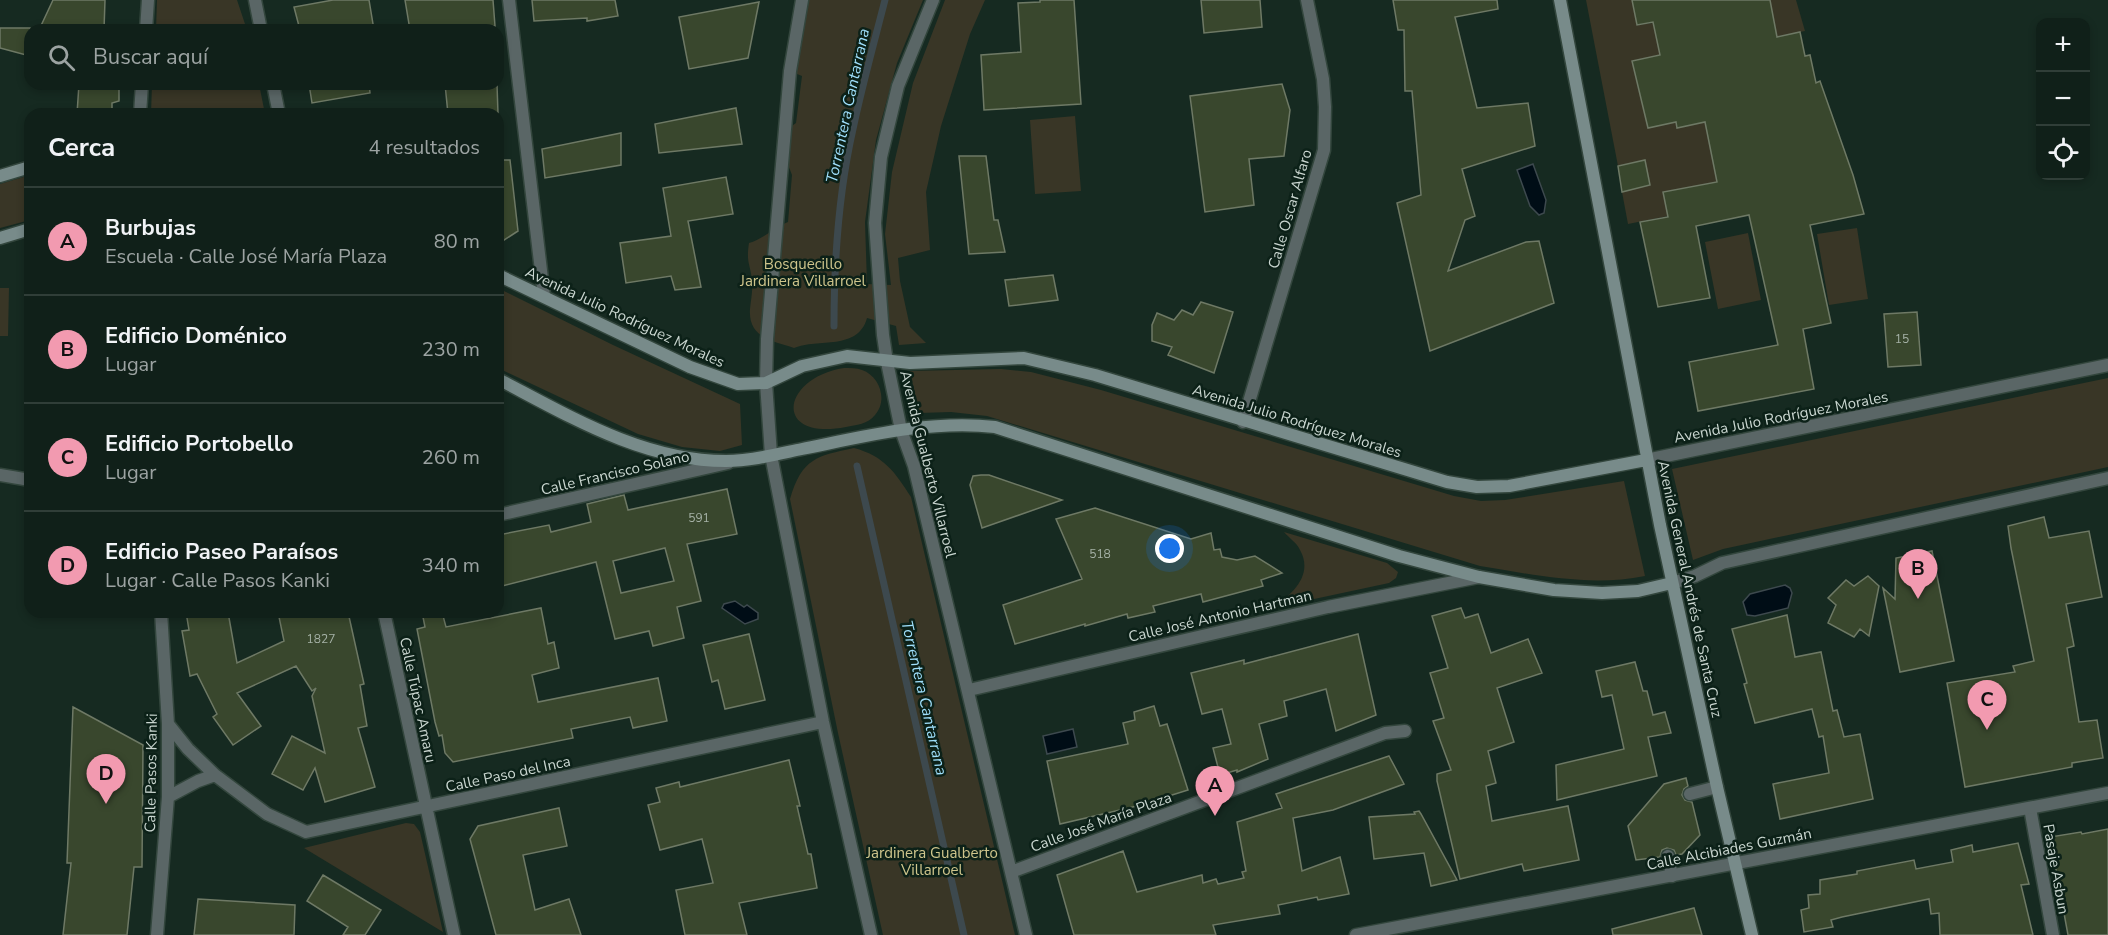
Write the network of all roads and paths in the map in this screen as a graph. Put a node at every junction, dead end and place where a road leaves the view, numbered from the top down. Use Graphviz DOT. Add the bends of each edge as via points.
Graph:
graph roads {
  1 [pos="148,0"];
  2 [pos="255,0"];
  3 [pos="509,0"];
  4 [pos="802,0"];
  5 [pos="933,0"];
  6 [pos="1307,0"];
  7 [pos="1560,0"];
  8 [pos="146,24"];
  9 [pos="260,24"];
  10 [pos="142,90"];
  11 [pos="274,90"];
  12 [pos="140,108"];
  13 [pos="278,108"];
  14 [pos="24,169"];
  15 [pos="0,176"];
  16 [pos="24,231"];
  17 [pos="0,238"];
  18 [pos="504,278"];
  19 [pos="544,296"];
  20 [pos="887,362"];
  21 [pos="2108,365"];
  22 [pos="504,382"];
  23 [pos="766,383"];
  24 [pos="1244,422"];
  25 [pos="901,430"];
  26 [pos="771,455"];
  27 [pos="739,460"];
  28 [pos="1646,460"];
  29 [pos="0,475"];
  30 [pos="2108,478"];
  31 [pos="24,479"];
  32 [pos="504,514"];
  33 [pos="1479,577"];
  34 [pos="1672,584"];
  35 [pos="161,618"];
  36 [pos="385,618"];
  37 [pos="969,690"];
  38 [pos="823,722"];
  39 [pos="168,724"];
  40 [pos="1405,731"];
  41 [pos="215,775"];
  42 [pos="1717,788"];
  43 [pos="2108,793"];
  44 [pos="1690,794"];
  45 [pos="168,797"];
  46 [pos="425,807"];
  47 [pos="2030,808"];
  48 [pos="1668,856"];
  49 [pos="1734,863"];
  50 [pos="1011,872"];
  51 [pos="1672,876"];
  52 [pos="157,935"];
  53 [pos="454,935"];
  54 [pos="871,935"];
  55 [pos="1026,935"];
  56 [pos="1356,935"];
  57 [pos="1752,935"];
  58 [pos="2052,935"];
  1 -- 8 [label="street"];
  2 -- 9 [label="street"];
  3 -- 19 [label="street"];
  4 -- 23 [label="street" via="790,71"];
  5 -- 20 [label="street, Avenida Gualberto Villarroel" via="898,86 881,157 875,223"];
  6 -- 24 [label="street, Calle Oscar Alfaro" via="1323,79 1324,150"];
  7 -- 28 [label="main road, Avenida General Andrés de Santa Cruz"];
  10 -- 12 [label="street"];
  11 -- 13 [label="street"];
  14 -- 15 [label="main road"];
  16 -- 17 [label="main road"];
  18 -- 19 [label="main road, Avenida Julio Rodríguez Morales"];
  19 -- 23 [label="main road, Avenida Julio Rodríguez Morales" via="690,367 738,384"];
  20 -- 23 [label="main road, Avenida Julio Rodríguez Morales" via="847,356 829,358"];
  20 -- 24 [label="main road, Avenida Julio Rodríguez Morales" via="1024,358 1095,375"];
  20 -- 25 [label="street, Avenida Gualberto Villarroel"];
  21 -- 28 [label="street, Avenida Julio Rodríguez Morales"];
  22 -- 27 [label="main road" via="595,430 652,449 686,458"];
  23 -- 26 [label="street"];
  24 -- 28 [label="main road, Avenida Julio Rodríguez Morales" via="1447,482 1477,487 1509,486"];
  25 -- 26 [label="main road"];
  25 -- 33 [label="main road" via="946,424 995,427 1399,556"];
  25 -- 37 [label="street, Avenida Gualberto Villarroel" via="914,466"];
  26 -- 27 [label="main road"];
  26 -- 38 [label="street"];
  27 -- 32 [label="street, Calle Francisco Solano"];
  28 -- 34 [label="main road, Avenida General Andrés de Santa Cruz"];
  29 -- 31 [label="street"];
  30 -- 34 [label="street" via="1722,563"];
  33 -- 34 [label="main road" via="1554,590 1602,593"];
  33 -- 37 [label="street, Calle José Antonio Hartman" via="1328,607"];
  34 -- 42 [label="main road, Avenida General Andrés de Santa Cruz"];
  35 -- 39 [label="street, Calle Pasos Kanki"];
  36 -- 46 [label="street, Calle Túpac Amaru"];
  37 -- 50 [label="street, Avenida Gualberto Villarroel"];
  38 -- 46 [label="street, Calle Paso del Inca"];
  38 -- 54 [label="street"];
  39 -- 41 [label="street, Calle Paso del Inca"];
  39 -- 45 [label="street, Calle Pasos Kanki"];
  40 -- 50 [label="street, Calle José María Plaza" via="1385,733"];
  41 -- 45 [label="street"];
  41 -- 46 [label="street, Calle Paso del Inca" via="267,814 306,832"];
  42 -- 44 [label="street"];
  42 -- 49 [label="main road, Avenida General Andrés de Santa Cruz"];
  43 -- 47 [label="street, Calle Alcibiades Guzmán"];
  45 -- 52 [label="street, Calle Pasos Kanki"];
  46 -- 53 [label="street, Calle Túpac Amaru"];
  47 -- 49 [label="street, Calle Alcibiades Guzmán"];
  47 -- 58 [label="street, Pasaje Asbun"];
  48 -- 51 [label="street"];
  49 -- 51 [label="street, Calle Alcibiades Guzmán"];
  49 -- 57 [label="main road, Avenida General Andrés de Santa Cruz"];
  50 -- 55 [label="street, Avenida Gualberto Villarroel"];
  51 -- 56 [label="street, Calle Alcibiades Guzmán"];
}
